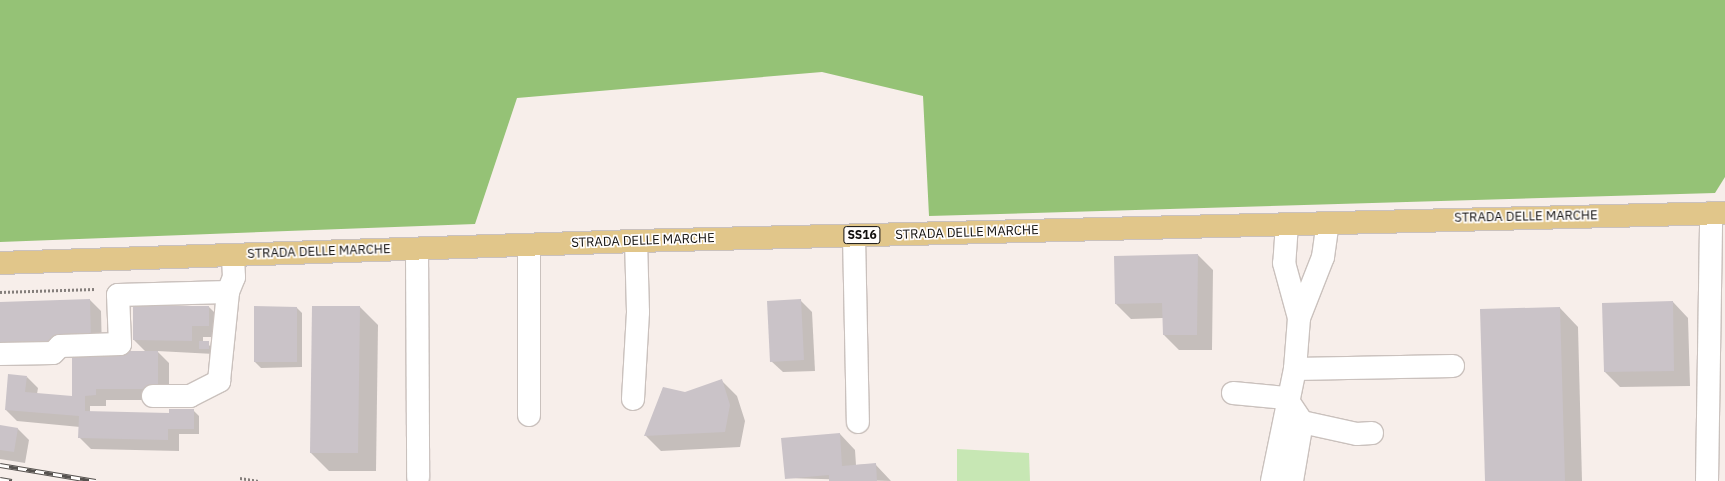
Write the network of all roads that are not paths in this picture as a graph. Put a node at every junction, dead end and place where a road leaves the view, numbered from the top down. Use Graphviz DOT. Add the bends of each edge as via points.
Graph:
graph roads {
  1 [pos="1718,213"];
  2 [pos="1328,223"];
  3 [pos="1287,224"];
  4 [pos="854,236"];
  5 [pos="636,241"];
  6 [pos="529,245"];
  7 [pos="417,249"];
  8 [pos="233,255"];
  9 [pos="0,262"];
  10 [pos="228,292"];
  11 [pos="1299,318"];
  12 [pos="0,354"];
  13 [pos="1453,366"];
  14 [pos="1295,370"];
  15 [pos="1233,393"];
  16 [pos="153,396"];
  17 [pos="1286,398"];
  18 [pos="633,399"];
  19 [pos="529,415"];
  20 [pos="858,422"];
  21 [pos="1302,422"];
  22 [pos="1372,433"];
  23 [pos="418,477"];
  24 [pos="1272,481"];
  25 [pos="1292,481"];
  26 [pos="1707,481"];
  1 -- 2 [label="main road, STRADA DELLE MARCHE / SS16"];
  1 -- 26 [label="street"];
  2 -- 3 [label="main road, STRADA DELLE MARCHE / SS16"];
  2 -- 11 [label="street" via="1324,257"];
  3 -- 4 [label="main road, STRADA DELLE MARCHE / SS16"];
  3 -- 11 [label="street" via="1284,263"];
  4 -- 5 [label="main road, STRADA DELLE MARCHE / SS16"];
  4 -- 20 [label="street"];
  5 -- 6 [label="main road, STRADA DELLE MARCHE / SS16"];
  5 -- 18 [label="street" via="638,312"];
  6 -- 7 [label="main road, STRADA DELLE MARCHE / SS16"];
  6 -- 19 [label="street"];
  7 -- 8 [label="main road, STRADA DELLE MARCHE / SS16"];
  7 -- 23 [label="street"];
  8 -- 9 [label="main road, STRADA DELLE MARCHE / SS16"];
  8 -- 10 [label="street" via="234,277"];
  10 -- 12 [label="street" via="118,295 120,344 60,346 54,353"];
  10 -- 16 [label="street" via="219,381 190,396"];
  11 -- 14 [label="street"];
  13 -- 14 [label="street"];
  14 -- 17 [label="street"];
  15 -- 17 [label="street"];
  17 -- 21 [label="street"];
  17 -- 24 [label="street"];
  21 -- 22 [label="street" via="1356,434"];
  21 -- 25 [label="street"];
}
